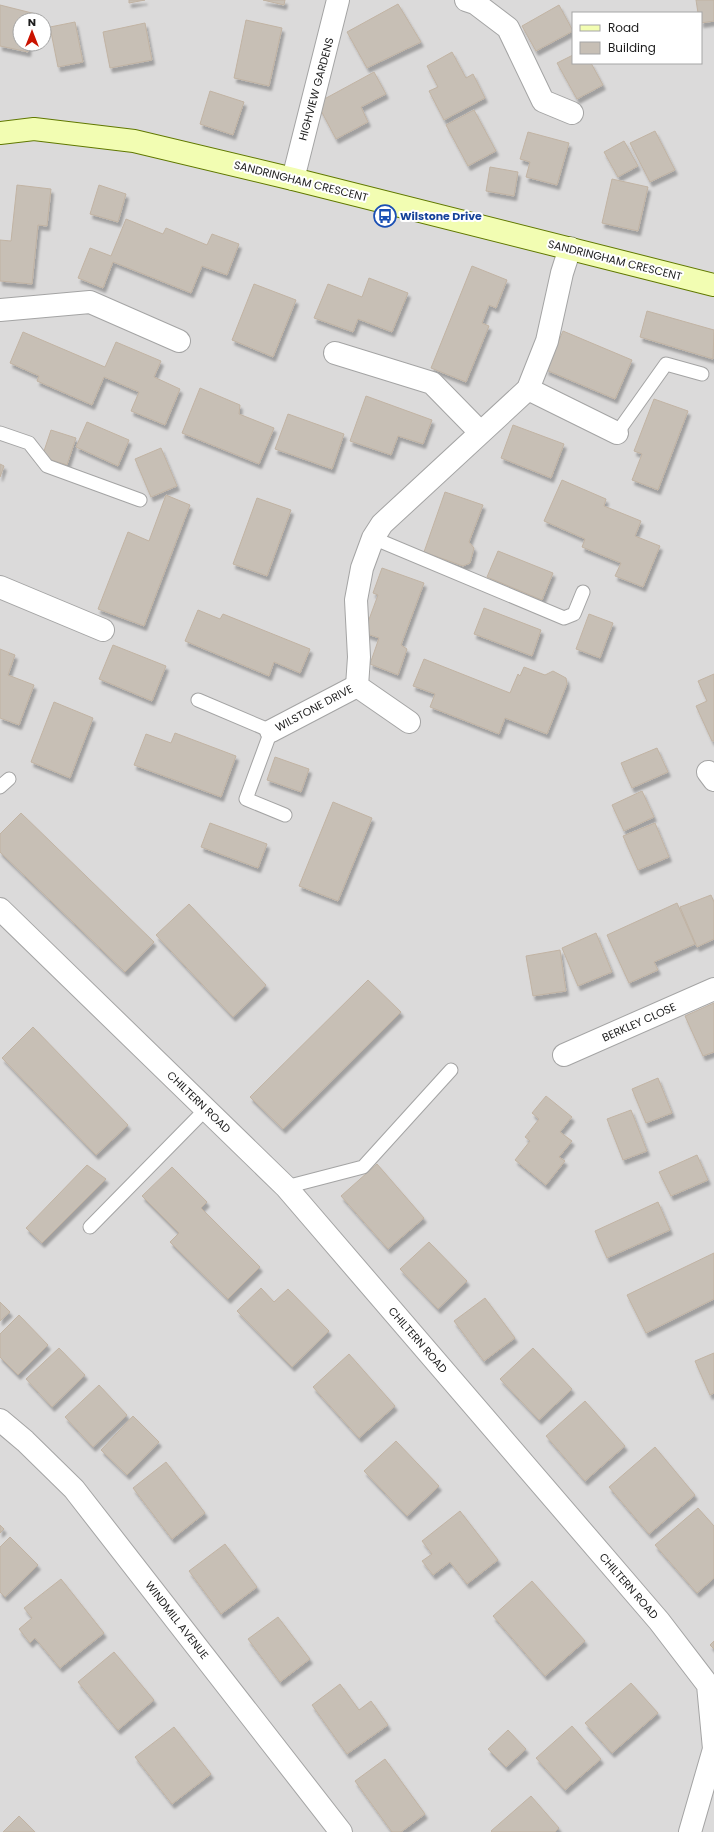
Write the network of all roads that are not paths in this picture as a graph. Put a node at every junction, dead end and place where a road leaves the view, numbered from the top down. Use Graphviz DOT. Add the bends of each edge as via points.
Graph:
graph roads {
  1 [pos="338,0"];
  2 [pos="466,0"];
  3 [pos="572,113"];
  4 [pos="0,133"];
  5 [pos="293,179"];
  6 [pos="570,248"];
  7 [pos="714,285"];
  8 [pos="0,310"];
  9 [pos="179,341"];
  10 [pos="335,354"];
  11 [pos="702,374"];
  12 [pos="528,389"];
  13 [pos="480,432"];
  14 [pos="0,433"];
  15 [pos="617,433"];
  16 [pos="140,500"];
  17 [pos="373,538"];
  18 [pos="0,587"];
  19 [pos="583,592"];
  20 [pos="103,630"];
  21 [pos="357,686"];
  22 [pos="198,700"];
  23 [pos="409,722"];
  24 [pos="271,731"];
  25 [pos="285,815"];
  26 [pos="2,917"];
  27 [pos="714,989"];
  28 [pos="564,1055"];
  29 [pos="451,1070"];
  30 [pos="206,1109"];
  31 [pos="286,1187"];
  32 [pos="90,1227"];
  33 [pos="0,1420"];
  34 [pos="710,1773"];
  35 [pos="341,1832"];
  36 [pos="690,1832"];
  1 -- 5 [label="street, HIGHVIEW GARDENS"];
  2 -- 3 [label="street" via="475,3 508,28 543,101"];
  4 -- 5 [label="street, SANDRINGHAM CRESCENT" via="34,130 134,141"];
  5 -- 6 [label="street, SANDRINGHAM CRESCENT"];
  6 -- 7 [label="street, SANDRINGHAM CRESCENT"];
  6 -- 12 [label="street, WILSTONE DRIVE" via="547,340"];
  8 -- 9 [label="street" via="90,302"];
  10 -- 13 [label="street" via="432,384"];
  11 -- 15 [label="lane" via="666,364"];
  12 -- 13 [label="street, WILSTONE DRIVE"];
  12 -- 15 [label="street"];
  13 -- 17 [label="street, WILSTONE DRIVE" via="382,524"];
  14 -- 16 [label="lane" via="28,444 48,466"];
  17 -- 19 [label="lane" via="564,618 574,614"];
  17 -- 21 [label="street, WILSTONE DRIVE" via="362,568 356,600 359,657"];
  18 -- 20 [label="street"];
  21 -- 23 [label="street, WILSTONE DRIVE"];
  21 -- 24 [label="street, WILSTONE DRIVE"];
  22 -- 24 [label="lane"];
  24 -- 25 [label="lane" via="246,799"];
  26 -- 30 [label="street, CHILTERN ROAD"];
  27 -- 28 [label="street, BERKLEY CLOSE"];
  29 -- 31 [label="lane" via="363,1167"];
  30 -- 31 [label="street, CHILTERN ROAD"];
  30 -- 32 [label="lane"];
  31 -- 34 [label="street, CHILTERN ROAD" via="659,1621 708,1685 714,1748"];
  33 -- 35 [label="street, WINDMILL AVENUE" via="74,1489"];
  34 -- 36 [label="street, CHILTERN ROAD"];
}
